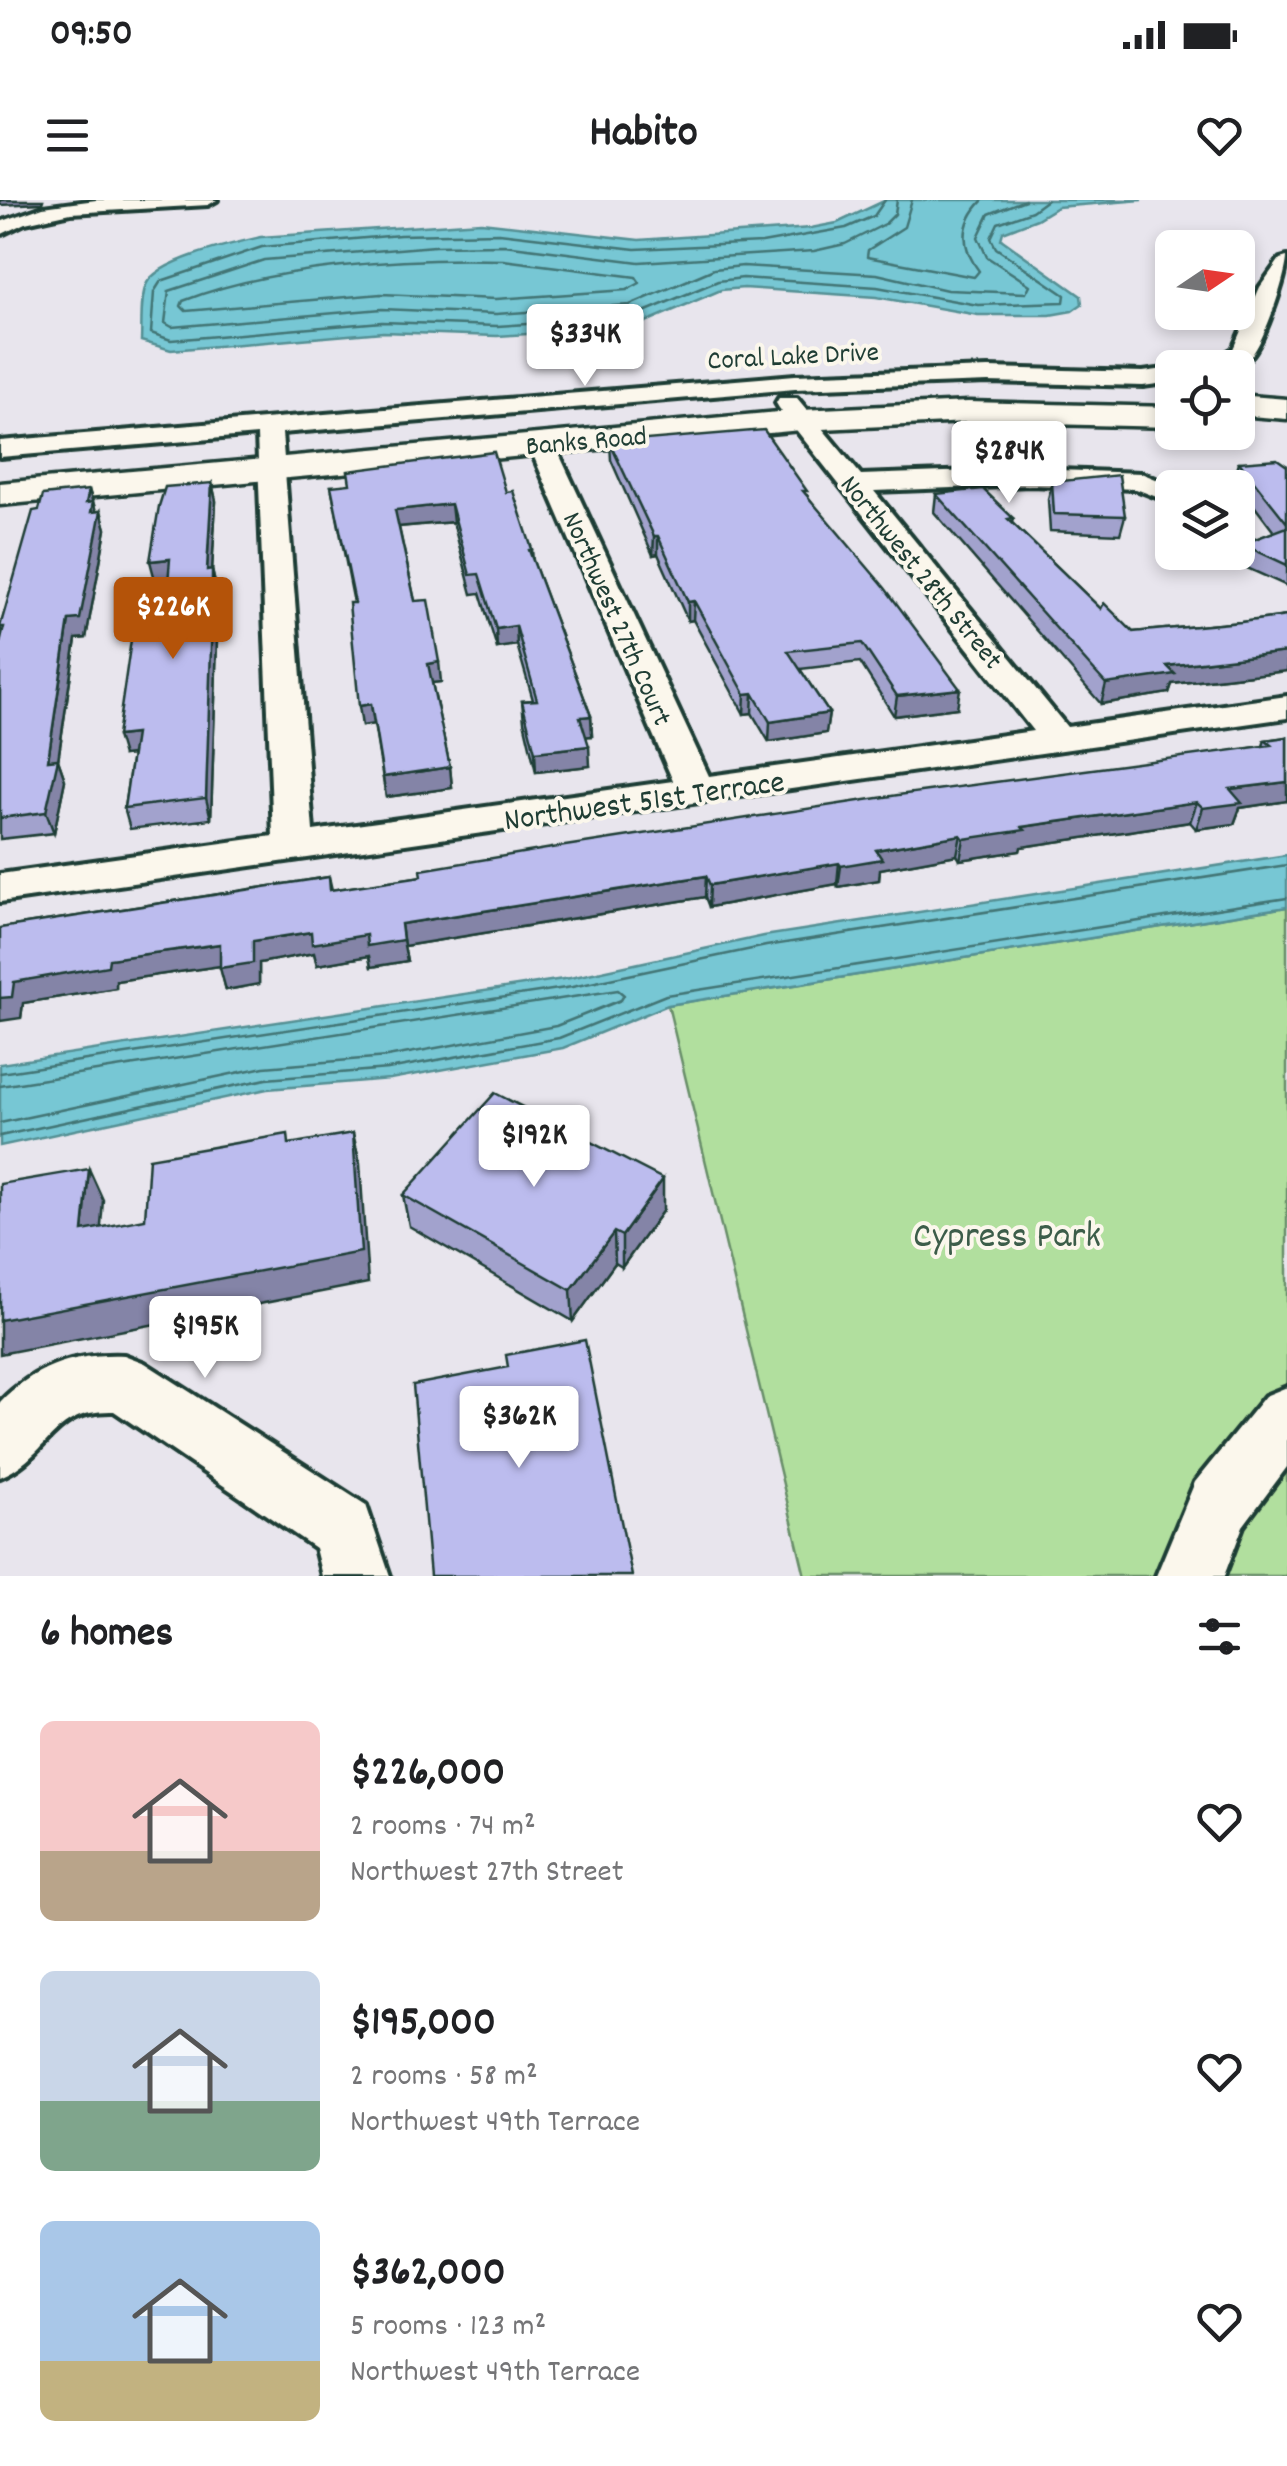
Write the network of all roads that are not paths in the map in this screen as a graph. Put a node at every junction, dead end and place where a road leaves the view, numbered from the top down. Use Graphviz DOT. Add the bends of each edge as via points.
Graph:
graph roads {
  1 [pos="208,200"];
  2 [pos="0,229"];
  3 [pos="1287,262"];
  4 [pos="1244,350"];
  5 [pos="1155,377"];
  6 [pos="1155,401"];
  7 [pos="1255,406"];
  8 [pos="1287,409"];
  9 [pos="794,412"];
  10 [pos="1155,417"];
  11 [pos="1255,422"];
  12 [pos="1287,425"];
  13 [pos="541,444"];
  14 [pos="271,448"];
  15 [pos="0,450"];
  16 [pos="0,474"];
  17 [pos="853,484"];
  18 [pos="1155,487"];
  19 [pos="0,494"];
  20 [pos="1287,707"];
  21 [pos="1057,738"];
  22 [pos="697,792"];
  23 [pos="294,848"];
  24 [pos="0,888"];
  25 [pos="1287,1417"];
  26 [pos="0,1446"];
  27 [pos="356,1576"];
  28 [pos="1190,1576"];
  1 -- 2 [label="street" via="78,208"];
  3 -- 4 [label="street"];
  5 -- 14 [label="street, Coral Lake Drive" via="796,382"];
  6 -- 9 [label="street, Banks Road" via="962,396"];
  7 -- 8 [label="street"];
  9 -- 10 [label="street, Banks Road"];
  9 -- 13 [label="street, Banks Road"];
  9 -- 14 [label="street, Banks Road"];
  9 -- 17 [label="street, Northwest 28th Street"];
  11 -- 12 [label="street"];
  13 -- 14 [label="street, Banks Road"];
  13 -- 22 [label="street, Northwest 27th Court"];
  14 -- 15 [label="street, Coral Lake Drive"];
  14 -- 16 [label="street, Banks Road"];
  14 -- 19 [label="street, Banks Road"];
  14 -- 23 [label="street"];
  17 -- 18 [label="street" via="1031,476"];
  17 -- 21 [label="street, Northwest 28th Street"];
  20 -- 21 [label="street, Northwest 51st Terrace"];
  21 -- 22 [label="street, Northwest 51st Terrace"];
  22 -- 23 [label="street, Northwest 51st Terrace"];
  23 -- 24 [label="street, Northwest 51st Terrace"];
  25 -- 28 [label="street" via="1218,1506"];
  26 -- 27 [label="street" via="52,1393 89,1380 124,1382 343,1528"];
}
